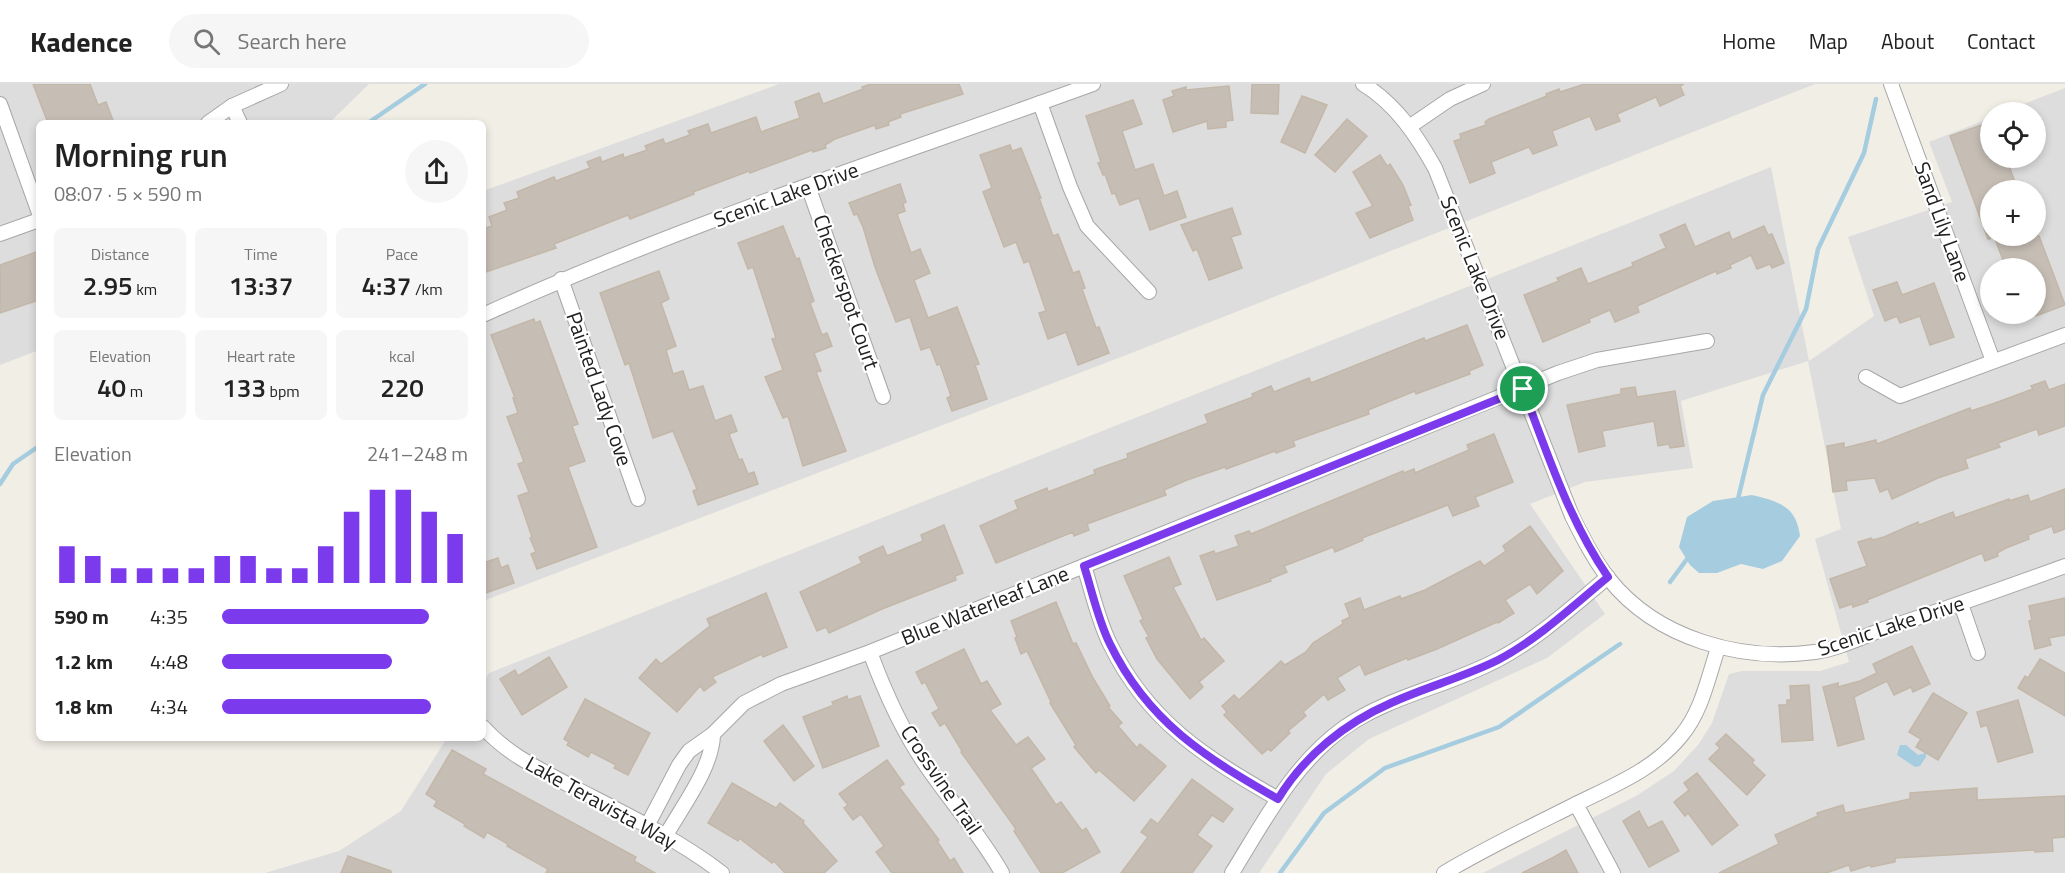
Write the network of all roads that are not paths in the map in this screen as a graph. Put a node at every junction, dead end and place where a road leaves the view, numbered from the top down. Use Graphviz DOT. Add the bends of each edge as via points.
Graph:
graph roads {
  1 [pos="281,84"];
  2 [pos="1093,84"];
  3 [pos="1363,84"];
  4 [pos="1483,84"];
  5 [pos="1891,84"];
  6 [pos="1040,103"];
  7 [pos="0,104"];
  8 [pos="232,106"];
  9 [pos="212,120"];
  10 [pos="239,120"];
  11 [pos="1409,127"];
  12 [pos="808,186"];
  13 [pos="36,205"];
  14 [pos="36,221"];
  15 [pos="0,234"];
  16 [pos="561,279"];
  17 [pos="1149,292"];
  18 [pos="486,314"];
  19 [pos="2065,335"];
  20 [pos="1707,341"];
  21 [pos="1993,361"];
  22 [pos="1866,377"];
  23 [pos="1523,389"];
  24 [pos="883,397"];
  25 [pos="638,499"];
  26 [pos="1084,566"];
  27 [pos="2065,566"];
  28 [pos="1608,577"];
  29 [pos="1961,604"];
  30 [pos="1718,648"];
  31 [pos="870,652"];
  32 [pos="1978,653"];
  33 [pos="486,731"];
  34 [pos="713,734"];
  35 [pos="1278,799"];
  36 [pos="1576,804"];
  37 [pos="647,826"];
  38 [pos="666,837"];
  39 [pos="722,873"];
  40 [pos="1002,873"];
  41 [pos="1232,873"];
  42 [pos="1444,873"];
  43 [pos="1613,873"];
  1 -- 8 [label="street"];
  2 -- 6 [label="street, Scenic Lake Drive"];
  3 -- 11 [label="street, Scenic Lake Drive"];
  4 -- 11 [label="street" via="1450,99"];
  5 -- 21 [label="street, Sand Lily Lane"];
  6 -- 12 [label="street, Scenic Lake Drive"];
  6 -- 17 [label="street" via="1088,226"];
  7 -- 13 [label="street"];
  8 -- 9 [label="street"];
  8 -- 10 [label="street"];
  11 -- 23 [label="street, Scenic Lake Drive" via="1435,168"];
  12 -- 16 [label="street, Scenic Lake Drive"];
  12 -- 24 [label="street, Checkerspot Court"];
  14 -- 15 [label="street"];
  16 -- 18 [label="street, Scenic Lake Drive"];
  16 -- 25 [label="street, Painted Lady Cove"];
  19 -- 21 [label="street"];
  20 -- 23 [label="street, Blue Waterleaf Lane" via="1597,360"];
  21 -- 22 [label="street" via="1900,396"];
  23 -- 26 [label="street, Blue Waterleaf Lane"];
  23 -- 28 [label="street, Scenic Lake Drive" via="1572,516"];
  26 -- 31 [label="street, Blue Waterleaf Lane"];
  26 -- 35 [label="street" via="1109,643 1135,687 1168,726 1214,762"];
  27 -- 29 [label="street, Scenic Lake Drive"];
  28 -- 30 [label="street, Scenic Lake Drive" via="1630,602 1660,622"];
  28 -- 35 [label="street" via="1530,640 1498,660 1390,703 1346,726 1298,771"];
  29 -- 30 [label="street, Scenic Lake Drive" via="1816,652 1760,654"];
  29 -- 32 [label="street"];
  30 -- 36 [label="street" via="1699,708 1682,736 1653,763"];
  31 -- 34 [label="street, Blue Waterleaf Lane" via="781,684 744,703"];
  31 -- 40 [label="street, Crossvine Trail" via="883,686 924,762"];
  33 -- 37 [label="street, Lake Teravista Way" via="522,759"];
  34 -- 37 [label="street, Blue Waterleaf Lane" via="689,751"];
  34 -- 38 [label="street" via="706,765"];
  35 -- 41 [label="street"];
  36 -- 42 [label="street"];
  36 -- 43 [label="street"];
  37 -- 38 [label="street, Lake Teravista Way"];
  38 -- 39 [label="street, Lake Teravista Way"];
}
